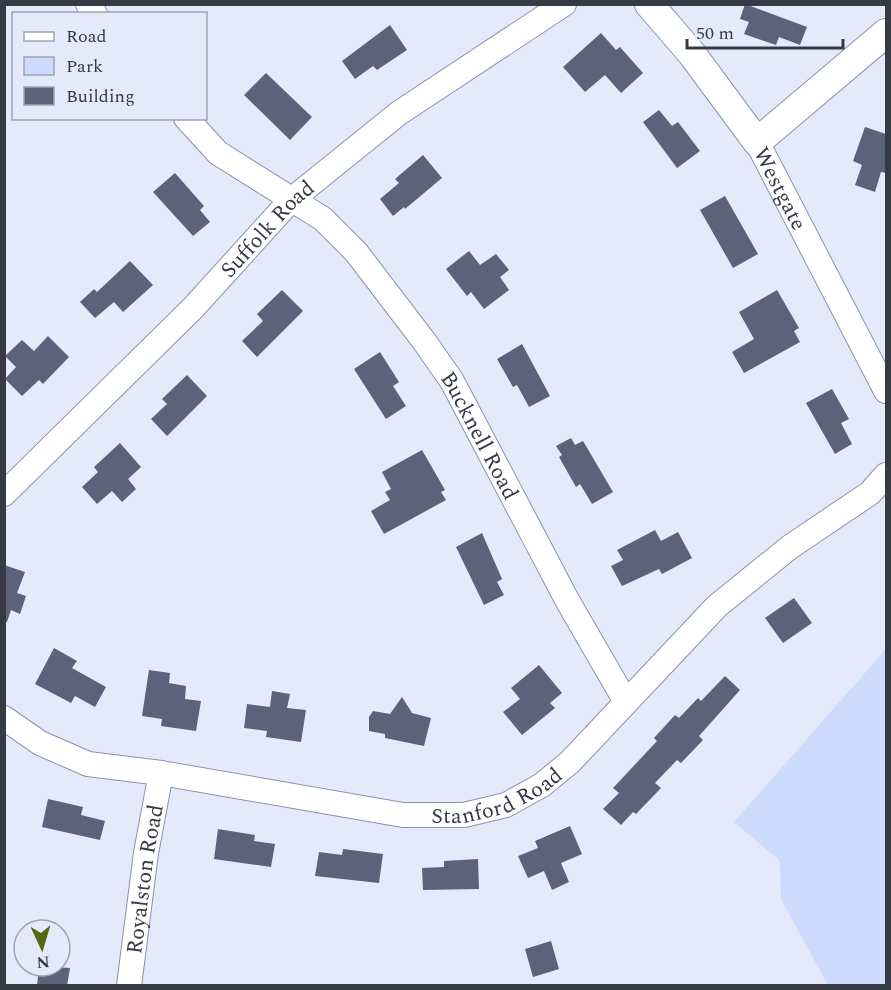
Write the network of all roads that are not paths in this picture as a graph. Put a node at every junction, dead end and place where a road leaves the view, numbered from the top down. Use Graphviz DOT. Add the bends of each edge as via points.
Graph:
graph roads {
  1 [pos="564,4"];
  2 [pos="649,4"];
  3 [pos="886,33"];
  4 [pos="188,120"];
  5 [pos="757,142"];
  6 [pos="291,200"];
  7 [pos="886,391"];
  8 [pos="886,475"];
  9 [pos="4,494"];
  10 [pos="626,702"];
  11 [pos="4,718"];
  12 [pos="161,773"];
  13 [pos="129,986"];
  1 -- 6 [label="street, Suffolk Road" via="399,113"];
  2 -- 5 [label="street, Westgate" via="692,54"];
  3 -- 5 [label="street"];
  4 -- 6 [label="street, Bucknell Road" via="218,153"];
  5 -- 7 [label="street, Westgate"];
  6 -- 9 [label="street, Suffolk Road" via="193,308"];
  6 -- 10 [label="street, Bucknell Road" via="323,219 356,252 452,381"];
  8 -- 10 [label="street, Stanford Road" via="870,493 790,547 717,606"];
  10 -- 12 [label="street, Stanford Road" via="570,762 542,785 506,805 464,815 403,815"];
  11 -- 12 [label="street, Stanford Road" via="40,743 88,764"];
  12 -- 13 [label="street, Royalston Road"];
}
